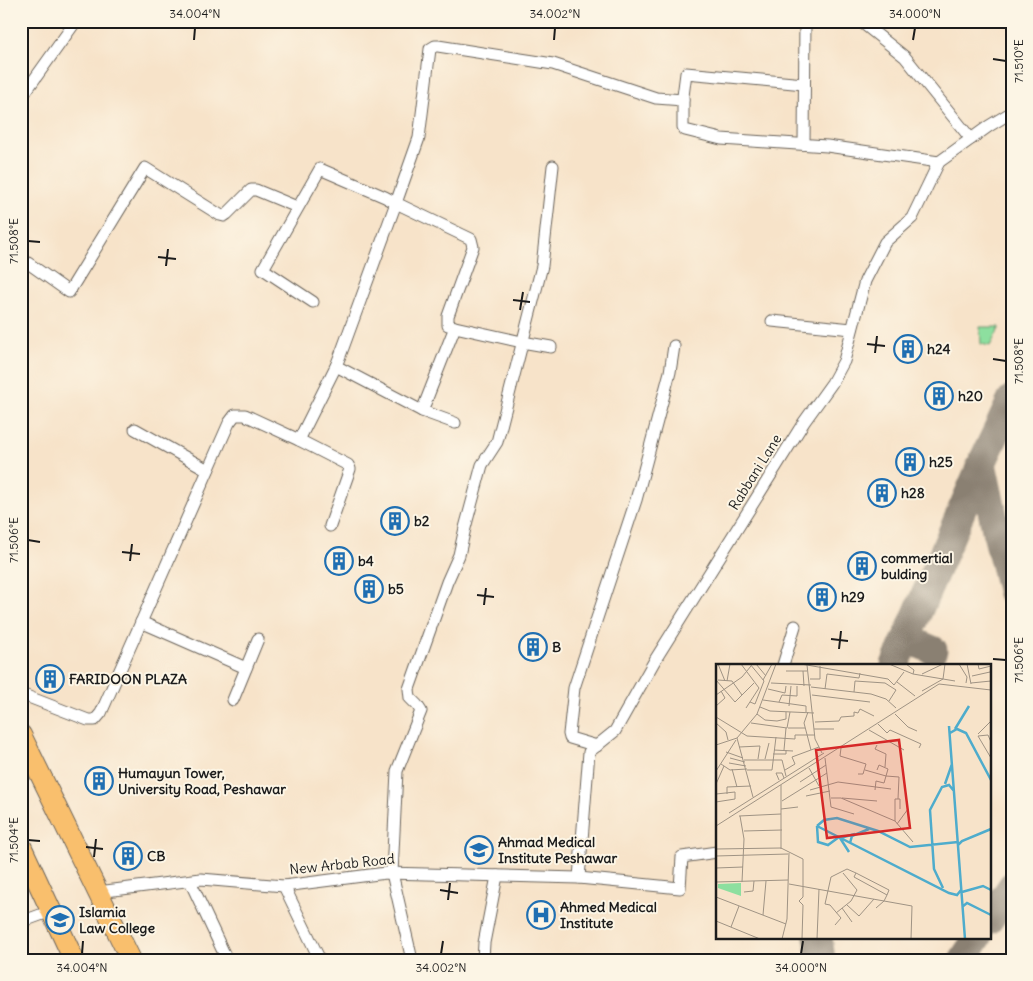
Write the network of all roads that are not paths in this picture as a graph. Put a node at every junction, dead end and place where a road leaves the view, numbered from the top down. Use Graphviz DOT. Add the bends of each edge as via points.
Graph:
graph roads {
  1 [pos="76,21"];
  2 [pos="805,21"];
  3 [pos="860,21"];
  4 [pos="804,84"];
  5 [pos="21,98"];
  6 [pos="683,100"];
  7 [pos="1012,112"];
  8 [pos="971,139"];
  9 [pos="804,144"];
  10 [pos="938,162"];
  11 [pos="553,166"];
  12 [pos="396,203"];
  13 [pos="297,207"];
  14 [pos="28,263"];
  15 [pos="313,302"];
  16 [pos="772,321"];
  17 [pos="455,328"];
  18 [pos="852,329"];
  19 [pos="522,342"];
  20 [pos="674,346"];
  21 [pos="551,347"];
  22 [pos="336,366"];
  23 [pos="422,412"];
  24 [pos="455,423"];
  25 [pos="135,429"];
  26 [pos="299,440"];
  27 [pos="208,470"];
  28 [pos="330,526"];
  29 [pos="141,622"];
  30 [pos="795,626"];
  31 [pos="258,639"];
  32 [pos="783,664"];
  33 [pos="246,668"];
  34 [pos="21,694"];
  35 [pos="233,700"];
  36 [pos="21,735"];
  37 [pos="597,746"];
  38 [pos="21,846"];
  39 [pos="716,852"];
  40 [pos="392,873"];
  41 [pos="498,876"];
  42 [pos="579,878"];
  43 [pos="190,881"];
  44 [pos="284,886"];
  45 [pos="98,892"];
  46 [pos="51,911"];
  47 [pos="21,922"];
  48 [pos="74,960"];
  49 [pos="131,960"];
  50 [pos="227,960"];
  51 [pos="320,960"];
  52 [pos="412,960"];
  53 [pos="483,960"];
  1 -- 5 [label="street"];
  2 -- 4 [label="street"];
  3 -- 8 [label="street" via="905,57"];
  4 -- 6 [label="street" via="686,73"];
  4 -- 9 [label="street"];
  6 -- 9 [label="street" via="685,130 721,139"];
  6 -- 12 [label="street" via="656,98 553,64 435,46 429,53 419,138"];
  7 -- 8 [label="street"];
  8 -- 10 [label="street"];
  9 -- 10 [label="street"];
  10 -- 18 [label="street, Rabbani Lane" via="912,218 885,242 865,281"];
  11 -- 19 [label="street" via="542,266"];
  12 -- 13 [label="street" via="320,169"];
  12 -- 17 [label="street" via="471,239 474,247 448,316 448,324"];
  12 -- 22 [label="street"];
  13 -- 14 [label="street" via="252,190 227,214 220,215 145,168 69,292"];
  13 -- 15 [label="street" via="263,269"];
  16 -- 18 [label="street"];
  17 -- 19 [label="street"];
  17 -- 23 [label="street"];
  18 -- 37 [label="street, Rabbani Lane" via="844,361 832,383 794,438 614,731"];
  19 -- 21 [label="street"];
  19 -- 40 [label="street" via="497,442 482,465 459,555 409,689 410,698 421,711 396,771"];
  20 -- 37 [label="street" via="636,500 574,688 570,738"];
  22 -- 23 [label="street"];
  22 -- 26 [label="street"];
  23 -- 24 [label="street"];
  25 -- 27 [label="street"];
  26 -- 27 [label="street" via="246,415 235,415"];
  26 -- 28 [label="street" via="350,468"];
  27 -- 29 [label="street"];
  29 -- 33 [label="street"];
  29 -- 34 [label="street" via="95,720"];
  30 -- 32 [label="street"];
  31 -- 33 [label="street"];
  33 -- 35 [label="street"];
  36 -- 45 [label="highway"];
  37 -- 42 [label="street, Rabbani Lane" via="589,752"];
  38 -- 46 [label="highway"];
  39 -- 42 [label="street, New Arbab Road" via="682,857 680,888"];
  40 -- 41 [label="street, New Arbab Road"];
  40 -- 44 [label="street, New Arbab Road"];
  40 -- 52 [label="street"];
  41 -- 42 [label="street, New Arbab Road"];
  41 -- 53 [label="street"];
  43 -- 44 [label="street, New Arbab Road" via="202,879"];
  43 -- 45 [label="street, New Arbab Road"];
  43 -- 50 [label="street"];
  44 -- 51 [label="street"];
  45 -- 49 [label="highway"];
  46 -- 47 [label="street"];
  46 -- 48 [label="highway"];
}
